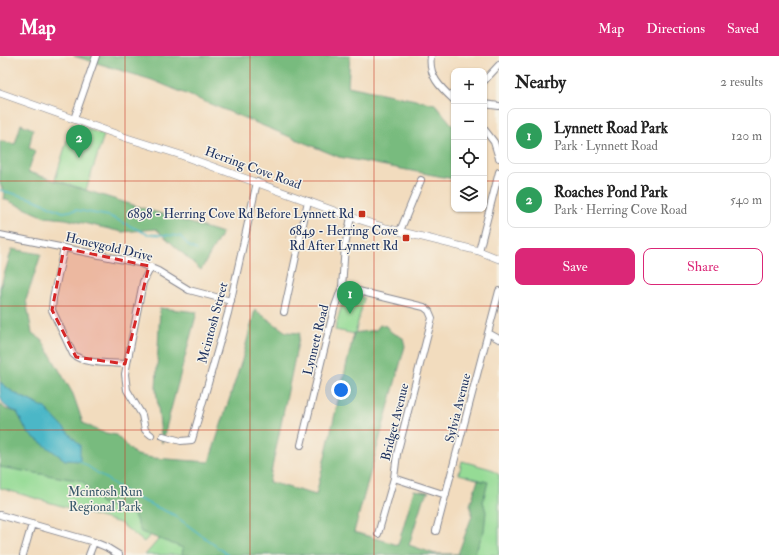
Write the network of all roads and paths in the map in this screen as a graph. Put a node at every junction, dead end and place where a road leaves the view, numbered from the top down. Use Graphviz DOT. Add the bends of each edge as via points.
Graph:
graph roads {
  1 [pos="96,56"];
  2 [pos="431,56"];
  3 [pos="499,65"];
  4 [pos="487,77"];
  5 [pos="0,93"];
  6 [pos="451,97"];
  7 [pos="487,104"];
  8 [pos="499,106"];
  9 [pos="74,119"];
  10 [pos="487,133"];
  11 [pos="499,158"];
  12 [pos="499,172"];
  13 [pos="421,180"];
  14 [pos="257,182"];
  15 [pos="308,200"];
  16 [pos="351,217"];
  17 [pos="400,231"];
  18 [pos="0,235"];
  19 [pos="64,248"];
  20 [pos="479,251"];
  21 [pos="499,258"];
  22 [pos="151,267"];
  23 [pos="342,287"];
  24 [pos="499,291"];
  25 [pos="231,301"];
  26 [pos="284,312"];
  27 [pos="488,333"];
  28 [pos="499,340"];
  29 [pos="125,364"];
  30 [pos="151,435"];
  31 [pos="163,436"];
  32 [pos="301,445"];
  33 [pos="394,478"];
  34 [pos="446,495"];
  35 [pos="0,515"];
  36 [pos="32,524"];
  37 [pos="436,531"];
  38 [pos="378,534"];
  39 [pos="94,542"];
  40 [pos="23,555"];
  41 [pos="90,555"];
  42 [pos="119,555"];
  1 -- 9 [label="street"];
  2 -- 6 [label="street" via="431,69 436,82"];
  3 -- 4 [label="street"];
  5 -- 9 [label="main road, Herring Cove Road"];
  7 -- 8 [label="street"];
  9 -- 14 [label="main road, Herring Cove Road"];
  10 -- 11 [label="street" via="494,142"];
  12 -- 20 [label="street"];
  13 -- 17 [label="street"];
  14 -- 15 [label="main road, Herring Cove Road"];
  14 -- 25 [label="street, Mcintosh Street"];
  15 -- 16 [label="main road, Herring Cove Road"];
  15 -- 26 [label="street"];
  16 -- 17 [label="main road, Herring Cove Road"];
  16 -- 23 [label="street, Lynnett Road" via="345,246"];
  17 -- 20 [label="main road, Herring Cove Road"];
  18 -- 19 [label="street, Honeygold Drive"];
  19 -- 22 [label="street, Honeygold Drive"];
  19 -- 29 [label="street" via="52,310 73,354 79,359"];
  20 -- 21 [label="main road, Herring Cove Road"];
  22 -- 25 [label="street, Honeygold Drive" via="189,290"];
  22 -- 29 [label="street" via="144,282"];
  23 -- 32 [label="street, Lynnett Road" via="334,309"];
  23 -- 33 [label="street, Bridget Avenue" via="424,307 431,316 432,322 397,454"];
  24 -- 27 [label="street, Sylvia Avenue"];
  25 -- 31 [label="street, Mcintosh Street" via="192,440 181,441"];
  27 -- 28 [label="street"];
  27 -- 34 [label="street, Sylvia Avenue"];
  29 -- 30 [label="street" via="127,390 142,415 144,429"];
  33 -- 34 [label="street"];
  33 -- 38 [label="street, Bridget Avenue"];
  34 -- 37 [label="street, Sylvia Avenue"];
  35 -- 36 [label="street"];
  36 -- 39 [label="street"];
  36 -- 40 [label="street"];
  39 -- 41 [label="street"];
  39 -- 42 [label="street"];
}
